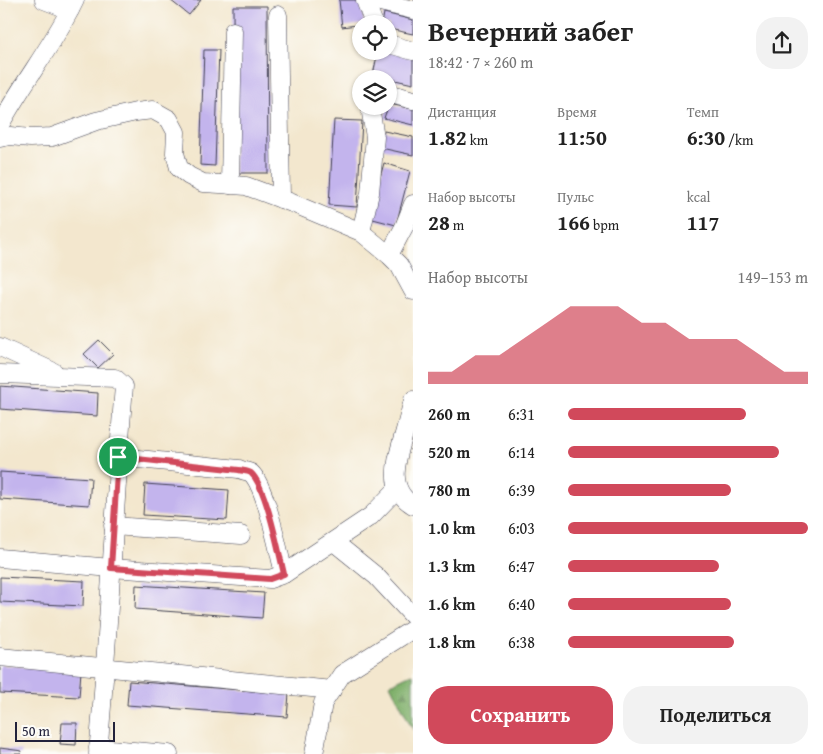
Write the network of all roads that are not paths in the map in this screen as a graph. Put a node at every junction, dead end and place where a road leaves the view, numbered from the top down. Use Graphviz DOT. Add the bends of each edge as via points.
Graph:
graph roads {
  1 [pos="44,0"];
  2 [pos="365,0"];
  3 [pos="372,0"];
  4 [pos="73,5"];
  5 [pos="413,10"];
  6 [pos="278,15"];
  7 [pos="371,15"];
  8 [pos="233,31"];
  9 [pos="397,46"];
  10 [pos="413,51"];
  11 [pos="397,96"];
  12 [pos="413,100"];
  13 [pos="371,115"];
  14 [pos="0,125"];
  15 [pos="0,138"];
  16 [pos="230,185"];
  17 [pos="281,199"];
  18 [pos="413,204"];
  19 [pos="361,232"];
  20 [pos="389,255"];
  21 [pos="413,291"];
  22 [pos="0,347"];
  23 [pos="0,374"];
  24 [pos="62,376"];
  25 [pos="413,400"];
  26 [pos="118,457"];
  27 [pos="398,488"];
  28 [pos="413,505"];
  29 [pos="114,526"];
  30 [pos="241,535"];
  31 [pos="334,542"];
  32 [pos="0,558"];
  33 [pos="111,568"];
  34 [pos="284,574"];
  35 [pos="413,616"];
  36 [pos="413,629"];
  37 [pos="0,657"];
  38 [pos="105,668"];
  39 [pos="332,690"];
  40 [pos="98,751"];
  41 [pos="169,754"];
  42 [pos="314,754"];
  1 -- 4 [label="lane"];
  2 -- 7 [label="lane"];
  3 -- 5 [label="lane"];
  4 -- 14 [label="lane"];
  6 -- 17 [label="lane"];
  8 -- 16 [label="lane"];
  9 -- 10 [label="lane"];
  11 -- 12 [label="lane"];
  13 -- 19 [label="lane" via="376,137 370,193"];
  15 -- 16 [label="lane" via="52,137 96,121 153,110 169,119 176,132 175,153 179,168 203,183"];
  16 -- 17 [label="lane" via="246,186"];
  17 -- 19 [label="lane"];
  18 -- 20 [label="lane"];
  19 -- 20 [label="lane"];
  20 -- 21 [label="lane" via="399,265"];
  22 -- 24 [label="lane"];
  23 -- 24 [label="lane"];
  24 -- 26 [label="lane" via="115,378 124,386"];
  25 -- 27 [label="lane" via="396,461"];
  26 -- 29 [label="lane"];
  26 -- 34 [label="lane" via="250,473 259,485 268,509"];
  27 -- 28 [label="lane"];
  27 -- 31 [label="lane" via="371,516"];
  29 -- 30 [label="lane"];
  29 -- 33 [label="lane"];
  31 -- 34 [label="lane"];
  31 -- 35 [label="lane" via="376,576"];
  32 -- 33 [label="lane"];
  33 -- 34 [label="lane" via="270,579"];
  33 -- 38 [label="lane"];
  36 -- 39 [label="lane" via="342,674"];
  37 -- 38 [label="lane"];
  38 -- 39 [label="lane"];
  38 -- 40 [label="lane"];
  39 -- 42 [label="lane" via="324,703"];
  40 -- 41 [label="lane"];
}
